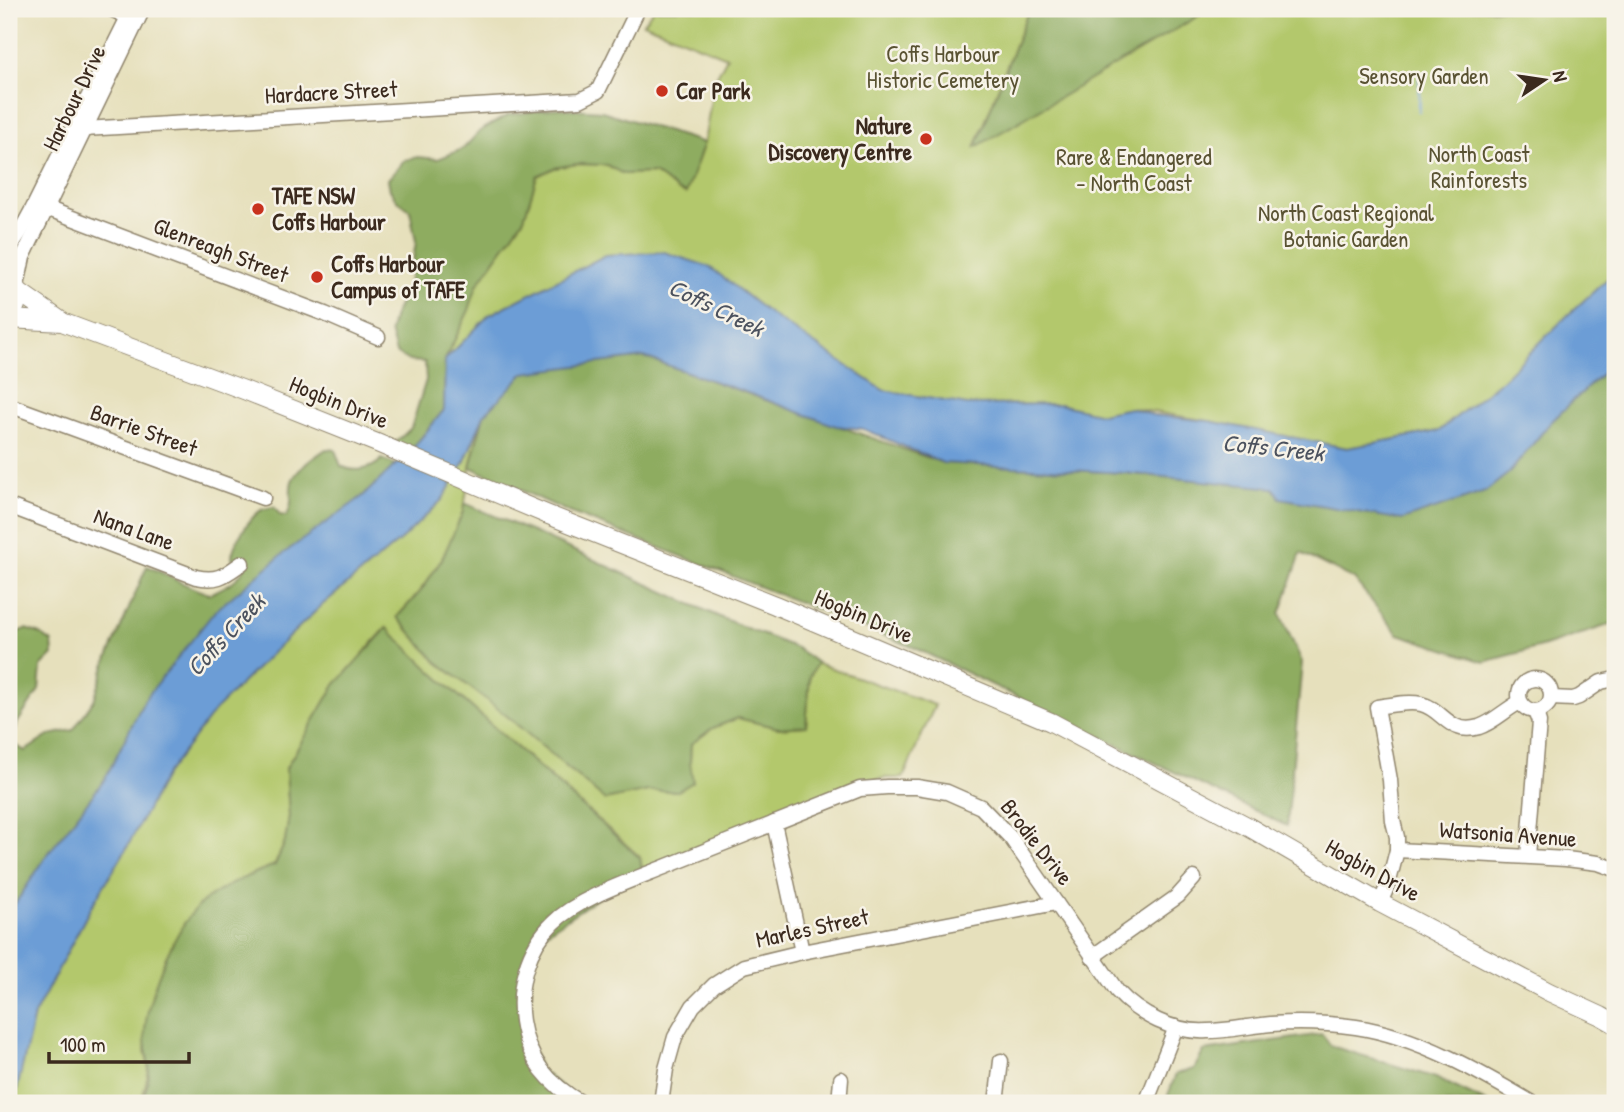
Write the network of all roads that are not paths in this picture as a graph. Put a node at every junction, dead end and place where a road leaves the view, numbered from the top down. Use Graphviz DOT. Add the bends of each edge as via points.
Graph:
graph roads {
  1 [pos="111,9"];
  2 [pos="638,9"];
  3 [pos="135,14"];
  4 [pos="84,129"];
  5 [pos="46,208"];
  6 [pos="9,249"];
  7 [pos="15,284"];
  8 [pos="9,317"];
  9 [pos="62,322"];
  10 [pos="378,337"];
  11 [pos="9,405"];
  12 [pos="263,498"];
  13 [pos="9,506"];
  14 [pos="243,563"];
  15 [pos="1615,679"];
  16 [pos="1552,698"];
  17 [pos="1520,702"];
  18 [pos="1535,711"];
  19 [pos="774,823"];
  20 [pos="1397,850"];
  21 [pos="1528,856"];
  22 [pos="1615,869"];
  23 [pos="1194,878"];
  24 [pos="1056,903"];
  25 [pos="1380,904"];
  26 [pos="802,952"];
  27 [pos="1092,957"];
  28 [pos="1615,1024"];
  29 [pos="1176,1027"];
  30 [pos="1001,1061"];
  31 [pos="841,1079"];
  32 [pos="582,1103"];
  33 [pos="661,1103"];
  34 [pos="839,1103"];
  35 [pos="996,1103"];
  36 [pos="1146,1103"];
  37 [pos="1532,1103"];
  1 -- 3 [label="street"];
  2 -- 4 [label="street, Hardacre Street" via="598,91 580,100"];
  3 -- 4 [label="street, Harbour Drive"];
  3 -- 6 [label="street, Harbour Drive"];
  4 -- 5 [label="street, Harbour Drive"];
  5 -- 7 [label="street, Harbour Drive"];
  5 -- 10 [label="street, Glenreagh Street"];
  7 -- 8 [label="main road" via="16,306"];
  7 -- 9 [label="main road, Hogbin Drive"];
  8 -- 9 [label="main road, Hogbin Drive"];
  9 -- 25 [label="main road, Hogbin Drive" via="377,443 1051,722 1247,826"];
  11 -- 12 [label="street, Barrie Street"];
  13 -- 14 [label="street, Nana Lane" via="210,580"];
  15 -- 16 [label="street" via="1601,682 1579,697"];
  16 -- 17 [label="street" via="1545,681 1536,678 1520,688"];
  16 -- 18 [label="street" via="1546,708"];
  17 -- 18 [label="street"];
  17 -- 20 [label="street" via="1486,724 1468,729 1418,703 1377,707"];
  18 -- 21 [label="street" via="1539,722"];
  19 -- 24 [label="street, Brodie Drive" via="860,789 918,787 947,792 981,807 1011,838"];
  19 -- 26 [label="street"];
  19 -- 32 [label="street, Brodie Drive" via="581,903 542,935 523,978 520,1006 525,1039 539,1069"];
  20 -- 21 [label="street, Watsonia Avenue"];
  20 -- 25 [label="street"];
  21 -- 22 [label="street, Watsonia Avenue"];
  23 -- 27 [label="street" via="1178,896"];
  24 -- 26 [label="street, Marles Street"];
  24 -- 27 [label="street, Brodie Drive"];
  25 -- 28 [label="main road, Hogbin Drive"];
  26 -- 33 [label="street, Marles Street" via="744,966 714,985 693,1006 675,1037"];
  27 -- 29 [label="street, Brodie Drive" via="1125,1000"];
  29 -- 36 [label="street"];
  29 -- 37 [label="street, Brodie Drive" via="1195,1031 1270,1024 1358,1027 1408,1040"];
  30 -- 35 [label="street"];
  31 -- 34 [label="street"];
}
